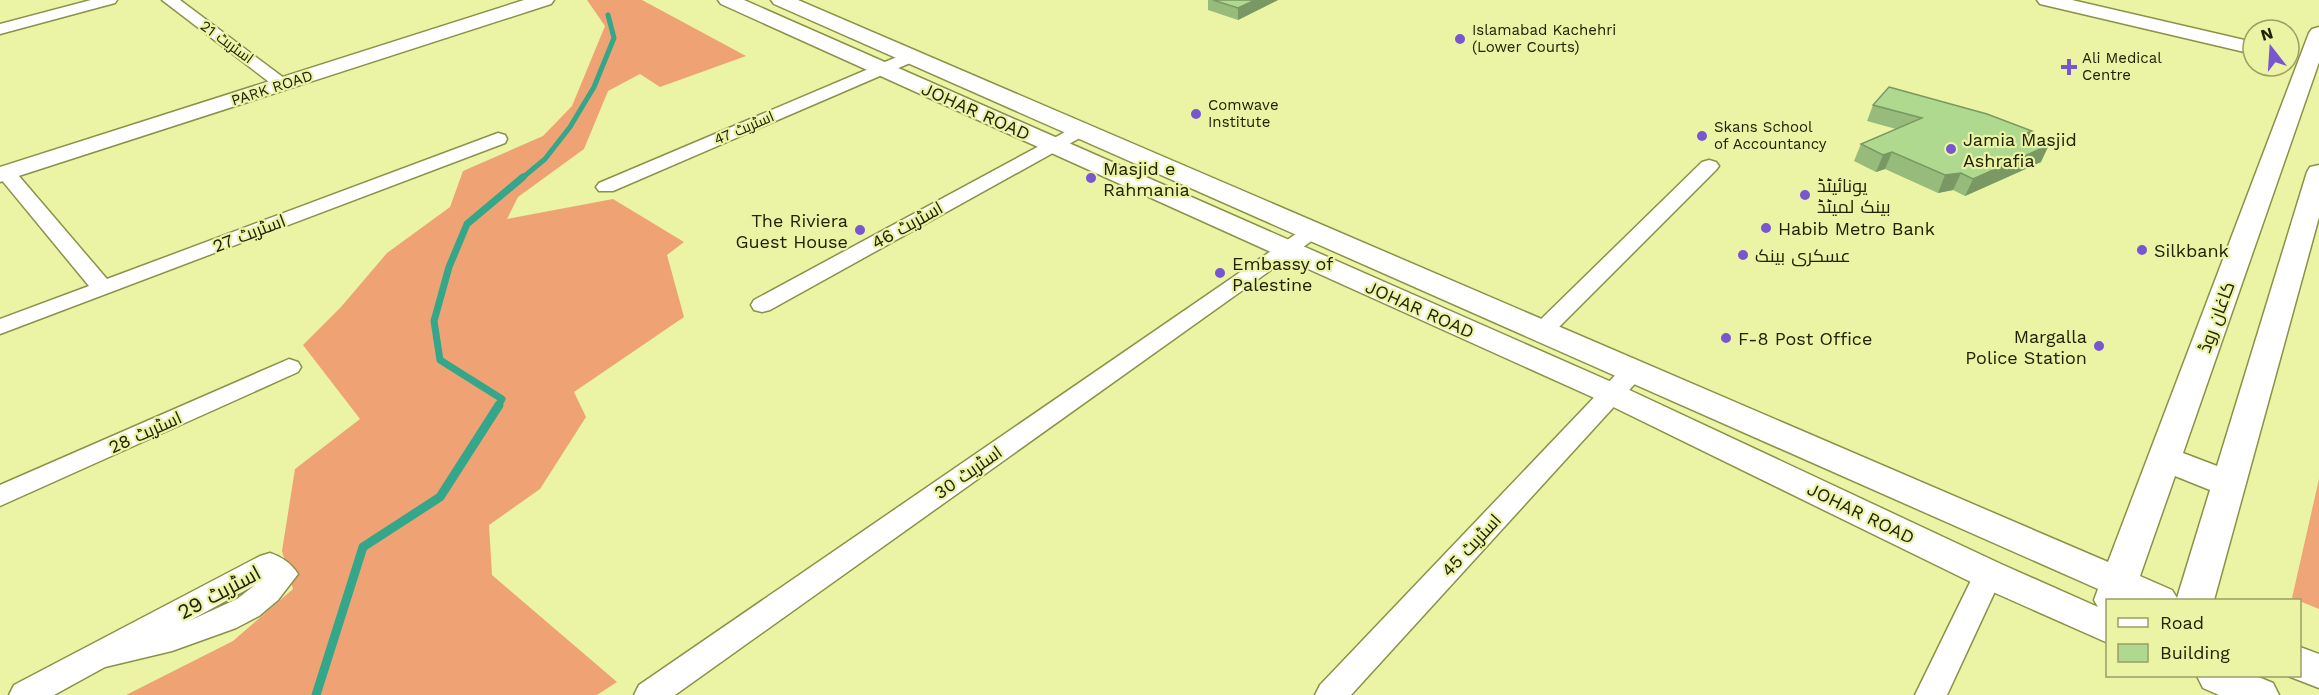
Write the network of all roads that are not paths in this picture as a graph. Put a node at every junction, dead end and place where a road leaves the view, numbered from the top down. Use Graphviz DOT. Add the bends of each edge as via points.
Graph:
graph roads {
  1 [pos="109,0"];
  2 [pos="170,0"];
  3 [pos="497,0"];
  4 [pos="544,0"];
  5 [pos="728,0"];
  6 [pos="782,0"];
  7 [pos="2047,0"];
  8 [pos="2091,0"];
  9 [pos="0,29"];
  10 [pos="2241,34"];
  11 [pos="2241,45"];
  12 [pos="2304,49"];
  13 [pos="911,57"];
  14 [pos="882,69"];
  15 [pos="274,77"];
  16 [pos="1080,130"];
  17 [pos="498,139"];
  18 [pos="1052,145"];
  19 [pos="1709,166"];
  20 [pos="2,168"];
  21 [pos="2319,172"];
  22 [pos="606,187"];
  23 [pos="2282,210"];
  24 [pos="1312,231"];
  25 [pos="1287,250"];
  26 [pos="103,288"];
  27 [pos="762,305"];
  28 [pos="0,327"];
  29 [pos="1542,331"];
  30 [pos="289,367"];
  31 [pos="1633,371"];
  32 [pos="1612,394"];
  33 [pos="2165,459"];
  34 [pos="2229,484"];
  35 [pos="0,496"];
  36 [pos="1988,574"];
  37 [pos="2114,599"];
  38 [pos="2195,599"];
  39 [pos="2106,608"];
  40 [pos="2106,609"];
  41 [pos="98,656"];
  42 [pos="2301,663"];
  43 [pos="2319,672"];
  44 [pos="2221,677"];
  45 [pos="25,695"];
  46 [pos="650,695"];
  47 [pos="1331,695"];
  48 [pos="1931,695"];
  49 [pos="2259,695"];
  1 -- 9 [label="street"];
  2 -- 15 [label="street, اسٹریٹ 21"];
  3 -- 15 [label="street, PARK ROAD"];
  4 -- 15 [label="street, PARK ROAD"];
  5 -- 14 [label="street, JOHAR ROAD"];
  6 -- 13 [label="street, JOHAR ROAD"];
  7 -- 11 [label="street"];
  8 -- 10 [label="street"];
  12 -- 23 [label="street, کاغان روڈ"];
  13 -- 14 [label="street, اسٹریٹ 47"];
  13 -- 16 [label="street, JOHAR ROAD"];
  14 -- 18 [label="street, JOHAR ROAD"];
  14 -- 22 [label="street, اسٹریٹ 47"];
  15 -- 20 [label="street, PARK ROAD"];
  16 -- 18 [label="street, اسٹریٹ 46"];
  16 -- 24 [label="street, JOHAR ROAD"];
  17 -- 26 [label="street, اسٹریٹ 27"];
  18 -- 25 [label="street, JOHAR ROAD"];
  18 -- 27 [label="street, اسٹریٹ 46"];
  19 -- 29 [label="street"];
  20 -- 26 [label="street"];
  21 -- 23 [label="street, کاغان روڈ"];
  23 -- 33 [label="street, کاغان روڈ"];
  23 -- 34 [label="street, کاغان روڈ"];
  24 -- 25 [label="street, اسٹریٹ 30"];
  24 -- 29 [label="street, JOHAR ROAD"];
  25 -- 32 [label="street, JOHAR ROAD"];
  25 -- 46 [label="street, اسٹریٹ 30"];
  26 -- 28 [label="street, اسٹریٹ 27"];
  29 -- 31 [label="street, JOHAR ROAD"];
  30 -- 35 [label="street, اسٹریٹ 28"];
  31 -- 32 [label="street, اسٹریٹ 45"];
  31 -- 39 [label="street, JOHAR ROAD"];
  32 -- 36 [label="street, JOHAR ROAD"];
  32 -- 47 [label="street, اسٹریٹ 45"];
  33 -- 34 [label="street"];
  33 -- 37 [label="street, کاغان روڈ"];
  34 -- 38 [label="street, کاغان روڈ"];
  36 -- 40 [label="street, JOHAR ROAD"];
  36 -- 48 [label="street"];
  41 -- 41 [label="street, اسٹریٹ 29" via="161,644 209,626 248,607 275,586 283,574 270,564"];
  41 -- 45 [label="street, اسٹریٹ 29"];
  42 -- 43 [label="street"];
  44 -- 49 [label="street"];
}
